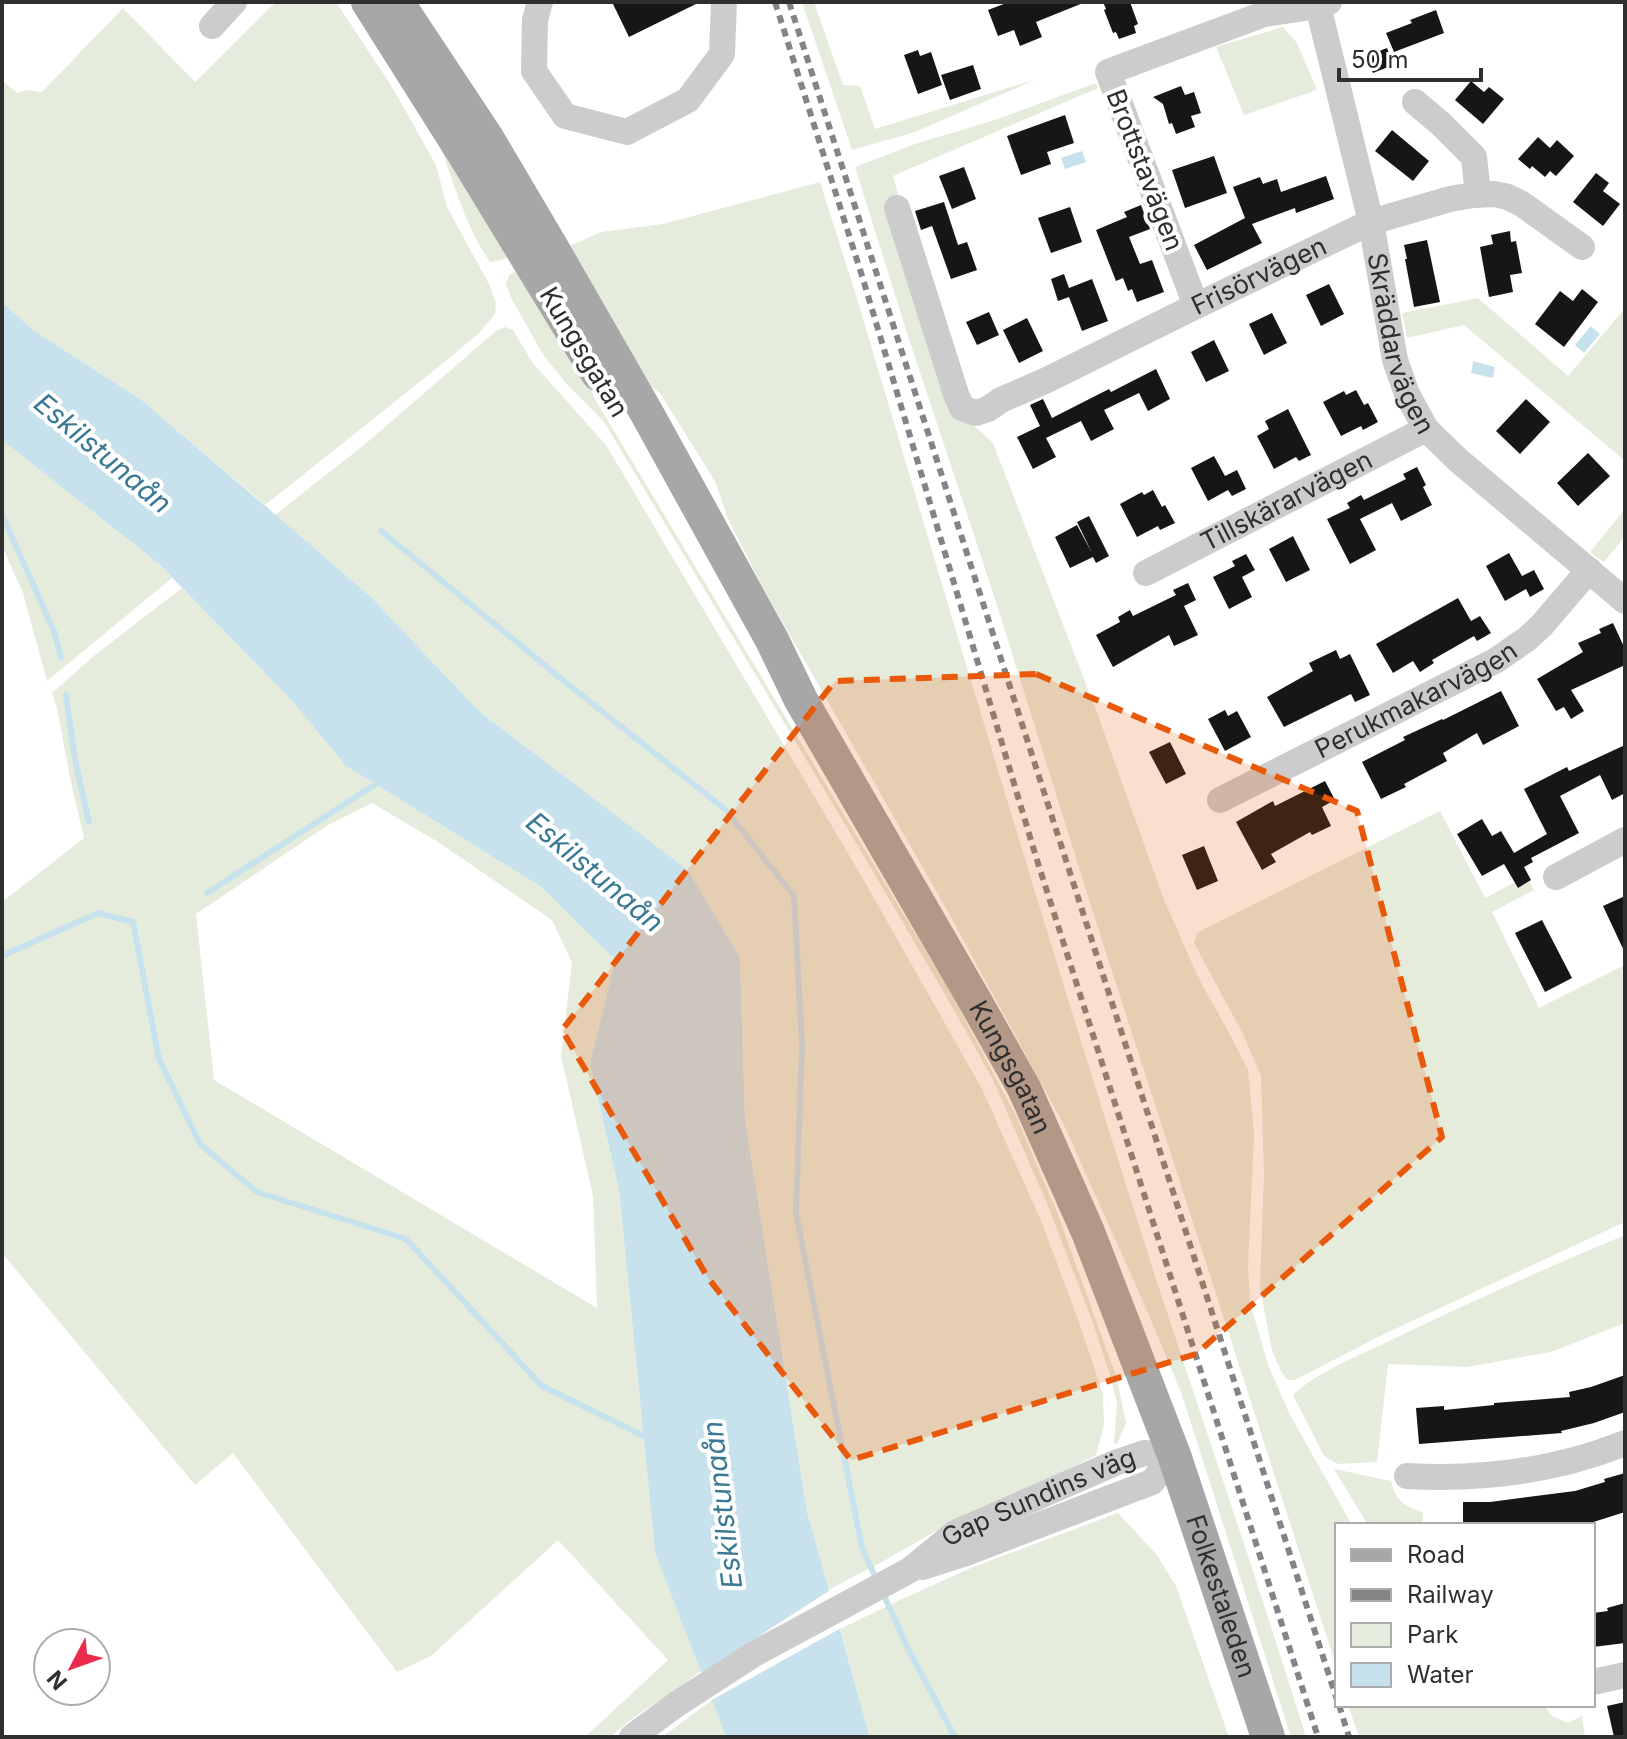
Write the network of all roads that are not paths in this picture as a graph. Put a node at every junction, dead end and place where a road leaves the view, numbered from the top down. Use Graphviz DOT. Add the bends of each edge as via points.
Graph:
graph roads {
  1 [pos="234,2"];
  2 [pos="368,2"];
  3 [pos="397,2"];
  4 [pos="540,2"];
  5 [pos="724,2"];
  6 [pos="1322,3"];
  7 [pos="212,26"];
  8 [pos="1415,102"];
  9 [pos="1478,194"];
  10 [pos="897,208"];
  11 [pos="1371,222"];
  12 [pos="1582,247"];
  13 [pos="1196,306"];
  14 [pos="1426,429"];
  15 [pos="1589,570"];
  16 [pos="1146,573"];
  17 [pos="1625,601"];
  18 [pos="801,700"];
  19 [pos="1220,800"];
  20 [pos="1625,840"];
  21 [pos="1556,877"];
  22 [pos="1625,1443"];
  23 [pos="1174,1455"];
  24 [pos="1407,1476"];
  25 [pos="1625,1675"];
  26 [pos="1595,1682"];
  27 [pos="632,1737"];
  28 [pos="1268,1737"];
  1 -- 7 [label="street"];
  2 -- 18 [label="main road, Kungsgatan" via="762,646"];
  3 -- 18 [label="main road, Kungsgatan" via="552,248"];
  4 -- 5 [label="street" via="534,71 565,116 627,132 688,100 722,54"];
  6 -- 11 [label="street, Skräddarvägen"];
  6 -- 13 [label="street, Brottstavägen" via="1264,14 1108,72"];
  8 -- 9 [label="street" via="1474,157"];
  9 -- 11 [label="street, Frisörvägen"];
  9 -- 12 [label="street, Frisörvägen" via="1522,204"];
  10 -- 13 [label="street, Frisörvägen" via="956,394 962,408 976,413"];
  11 -- 13 [label="street, Frisörvägen"];
  11 -- 14 [label="street, Skräddarvägen" via="1395,360"];
  14 -- 15 [label="street, Skräddarvägen"];
  14 -- 16 [label="street, Tillskärarvägen"];
  15 -- 17 [label="street, Skräddarvägen"];
  15 -- 19 [label="street, Perukmakarvägen" via="1542,625 1495,661"];
  18 -- 23 [label="main road, Kungsgatan" via="1024,1088 1088,1232"];
  20 -- 21 [label="street"];
  22 -- 24 [label="street" via="1518,1472"];
  23 -- 27 [label="street, Gap Sundins väg" via="1152,1482 900,1576 754,1654"];
  23 -- 28 [label="main road, Folkestaleden"];
  25 -- 26 [label="street"];
}
